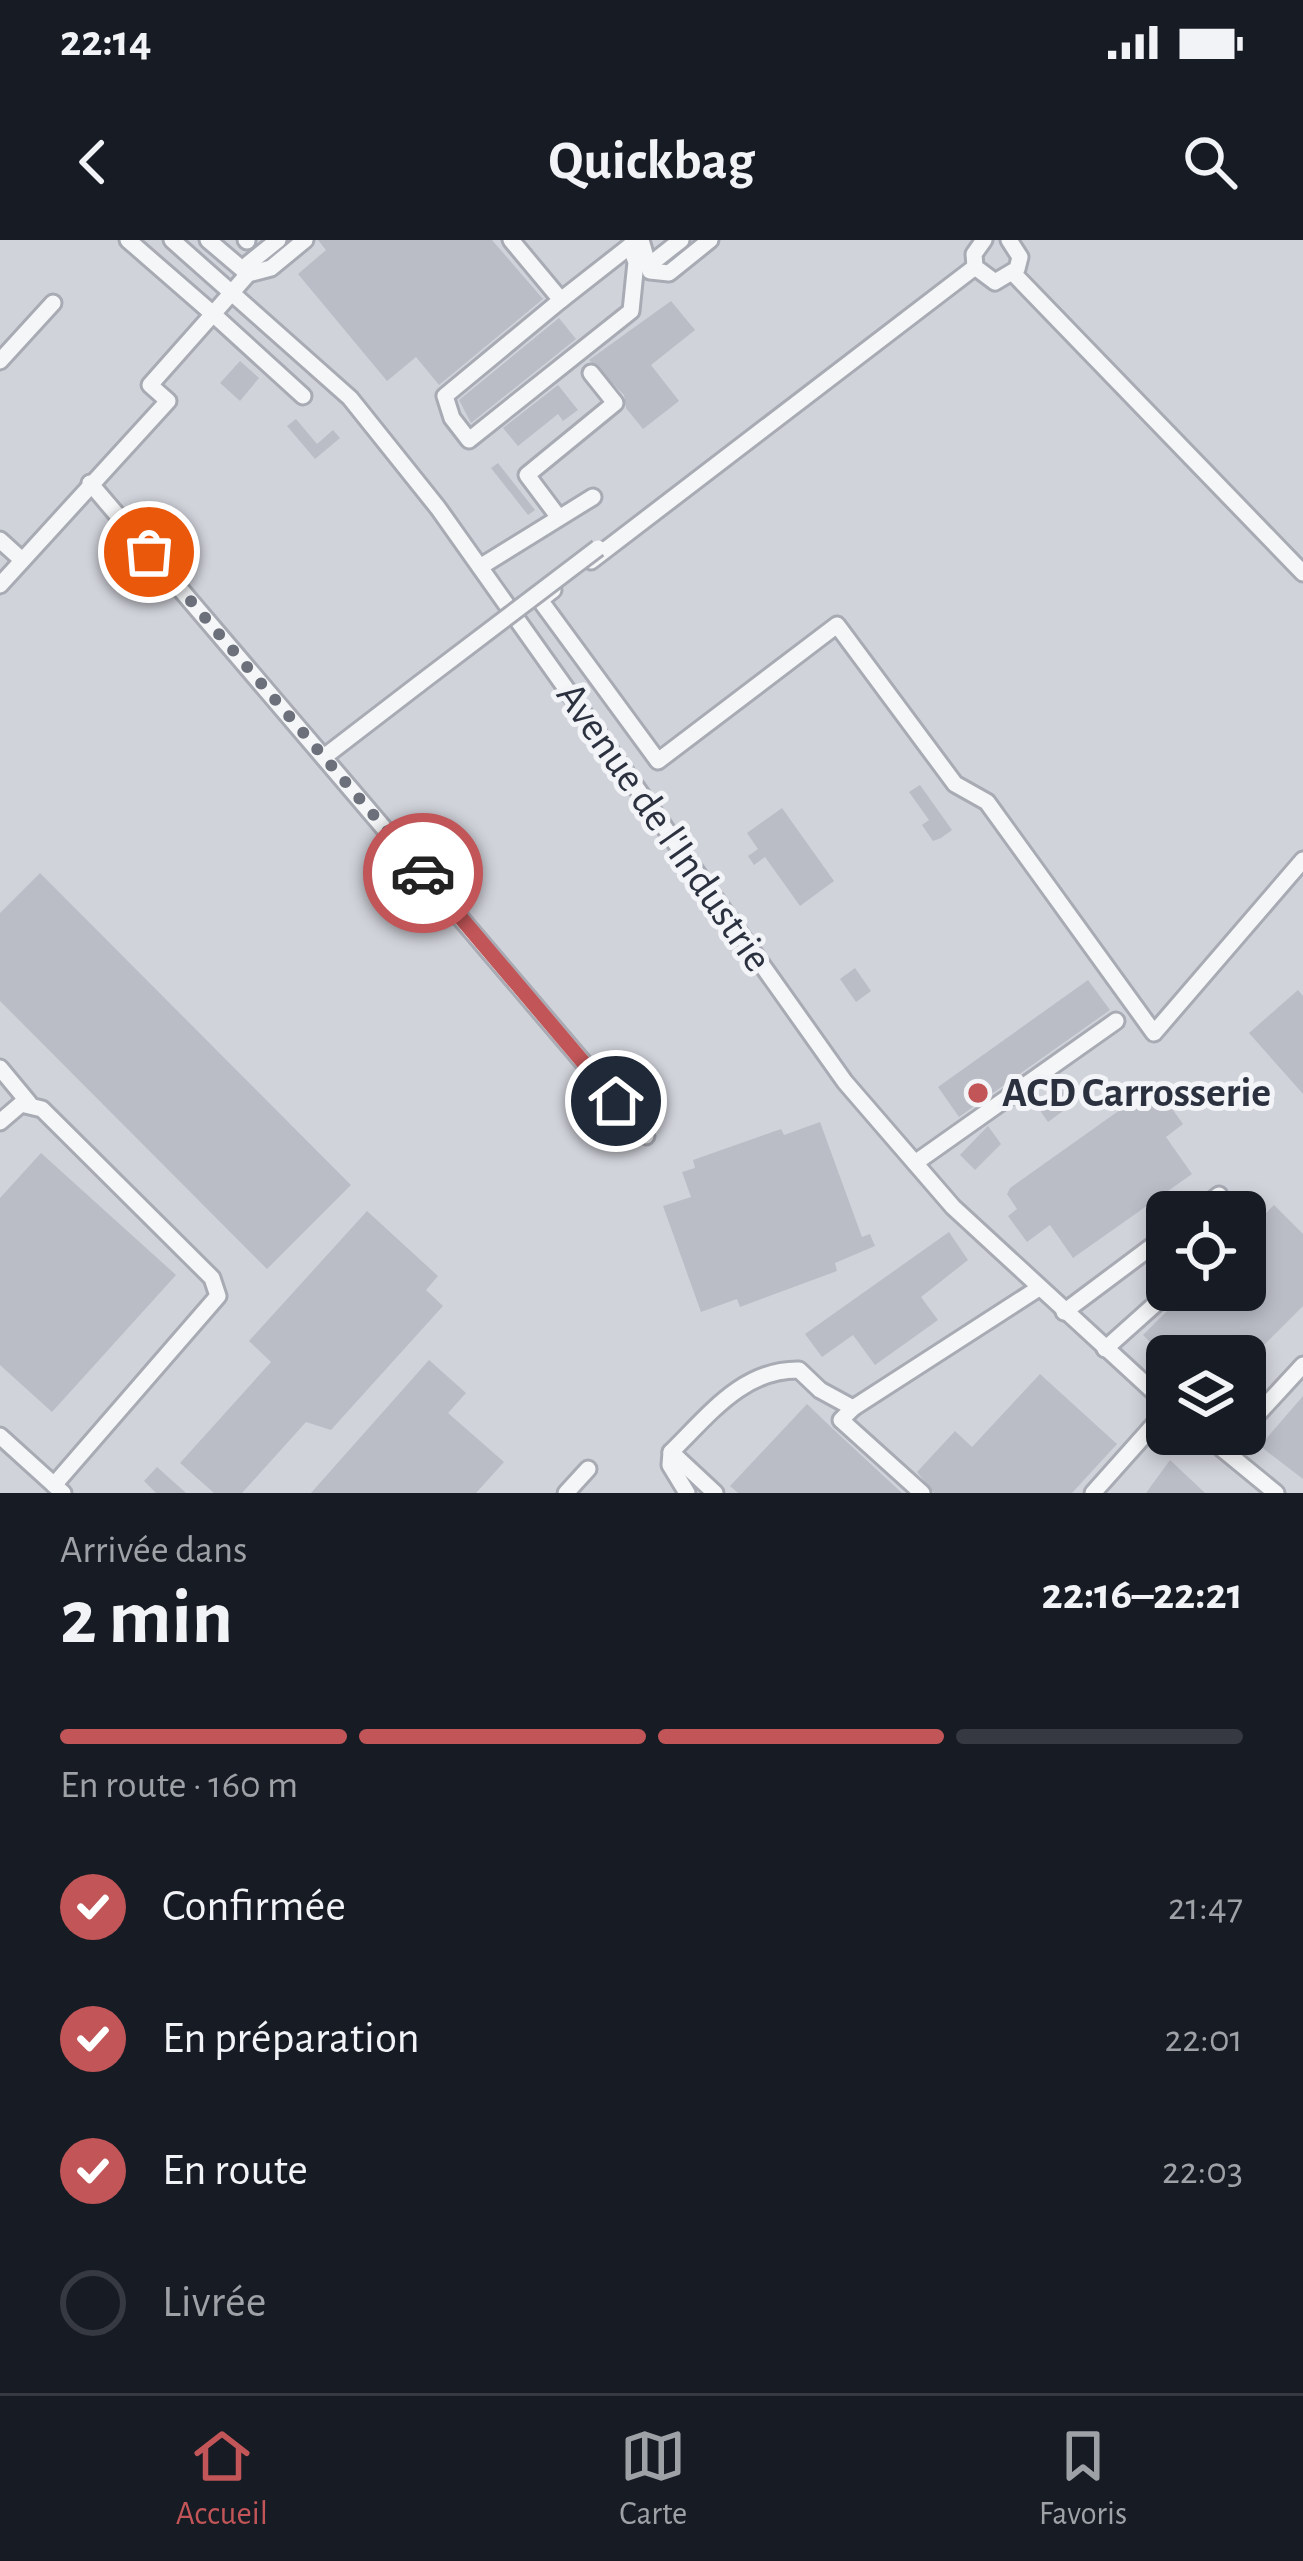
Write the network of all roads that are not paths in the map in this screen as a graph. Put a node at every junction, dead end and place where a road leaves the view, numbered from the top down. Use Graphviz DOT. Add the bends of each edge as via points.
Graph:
graph roads {
  1 [pos="128,240"];
  2 [pos="172,240"];
  3 [pos="208,240"];
  4 [pos="247,240"];
  5 [pos="278,240"];
  6 [pos="305,240"];
  7 [pos="511,240"];
  8 [pos="681,240"];
  9 [pos="710,240"];
  10 [pos="1009,240"];
  11 [pos="981,241"];
  12 [pos="636,242"];
  13 [pos="1023,248"];
  14 [pos="648,266"];
  15 [pos="975,267"];
  16 [pos="248,269"];
  17 [pos="1013,274"];
  18 [pos="232,293"];
  19 [pos="561,300"];
  20 [pos="52,303"];
  21 [pos="212,314"];
  22 [pos="0,361"];
  23 [pos="591,373"];
  24 [pos="303,396"];
  25 [pos="90,483"];
  26 [pos="593,496"];
  27 [pos="556,514"];
  28 [pos="634,528"];
  29 [pos="0,540"];
  30 [pos="22,560"];
  31 [pos="480,567"];
  32 [pos="1303,573"];
  33 [pos="0,585"];
  34 [pos="324,757"];
  35 [pos="1303,860"];
  36 [pos="1116,1021"];
  37 [pos="0,1068"];
  38 [pos="29,1103"];
  39 [pos="0,1122"];
  40 [pos="646,1136"];
  41 [pos="915,1163"];
  42 [pos="1146,1251"];
  43 [pos="1039,1288"];
  44 [pos="1148,1311"];
  45 [pos="1064,1312"];
  46 [pos="1105,1349"];
  47 [pos="1303,1365"];
  48 [pos="1146,1387"];
  49 [pos="1266,1405"];
  50 [pos="853,1408"];
  51 [pos="1146,1431"];
  52 [pos="0,1436"];
  53 [pos="671,1452"];
  54 [pos="1230,1455"];
  55 [pos="588,1469"];
  56 [pos="58,1489"];
  57 [pos="566,1493"];
  58 [pos="687,1493"];
  59 [pos="715,1493"];
  60 [pos="922,1493"];
  61 [pos="1093,1493"];
  62 [pos="1276,1493"];
  1 -- 21 [label="street"];
  2 -- 18 [label="street, Avenue de l'Industrie"];
  3 -- 16 [label="street"];
  4 -- 16 [label="street"];
  5 -- 16 [label="street"];
  6 -- 16 [label="street" via="272,268"];
  7 -- 19 [label="street"];
  8 -- 14 [label="street"];
  9 -- 14 [label="street" via="669,273"];
  10 -- 13 [label="street"];
  11 -- 15 [label="street"];
  12 -- 14 [label="street"];
  12 -- 19 [label="street"];
  12 -- 19 [label="street" via="632,311 469,440 445,396"];
  13 -- 17 [label="street"];
  15 -- 17 [label="street" via="995,282"];
  15 -- 28 [label="street"];
  16 -- 18 [label="street"];
  17 -- 32 [label="street"];
  18 -- 21 [label="street"];
  18 -- 31 [label="street, Avenue de l'Industrie" via="350,398"];
  20 -- 22 [label="street"];
  21 -- 24 [label="street"];
  21 -- 25 [label="street" via="150,385 168,401"];
  23 -- 27 [label="street" via="615,403 527,475"];
  25 -- 30 [label="street"];
  25 -- 34 [label="street"];
  26 -- 27 [label="street"];
  27 -- 31 [label="street"];
  28 -- 34 [label="street, bridge"];
  28 -- 35 [label="street" via="540,600 658,761 837,626 956,784 987,802 1154,1033"];
  29 -- 30 [label="street"];
  30 -- 33 [label="street"];
  31 -- 41 [label="street, Avenue de l'Industrie" via="845,1082"];
  34 -- 40 [label="street"];
  36 -- 41 [label="street"];
  37 -- 38 [label="street"];
  38 -- 39 [label="street"];
  38 -- 56 [label="street" via="212,1278 218,1296"];
  41 -- 43 [label="street, Avenue de l'Industrie"];
  42 -- 45 [label="street"];
  43 -- 45 [label="street, Avenue de l'Industrie"];
  43 -- 50 [label="street"];
  44 -- 46 [label="street"];
  45 -- 46 [label="street, Avenue de l'Industrie"];
  46 -- 48 [label="street, Avenue de l'Industrie"];
  47 -- 49 [label="street"];
  50 -- 53 [label="street" via="799,1370 770,1369 736,1389"];
  50 -- 60 [label="street" via="842,1420"];
  51 -- 61 [label="street"];
  52 -- 56 [label="street"];
  53 -- 58 [label="street"];
  53 -- 59 [label="street"];
  54 -- 62 [label="street"];
  55 -- 57 [label="street"];
}
